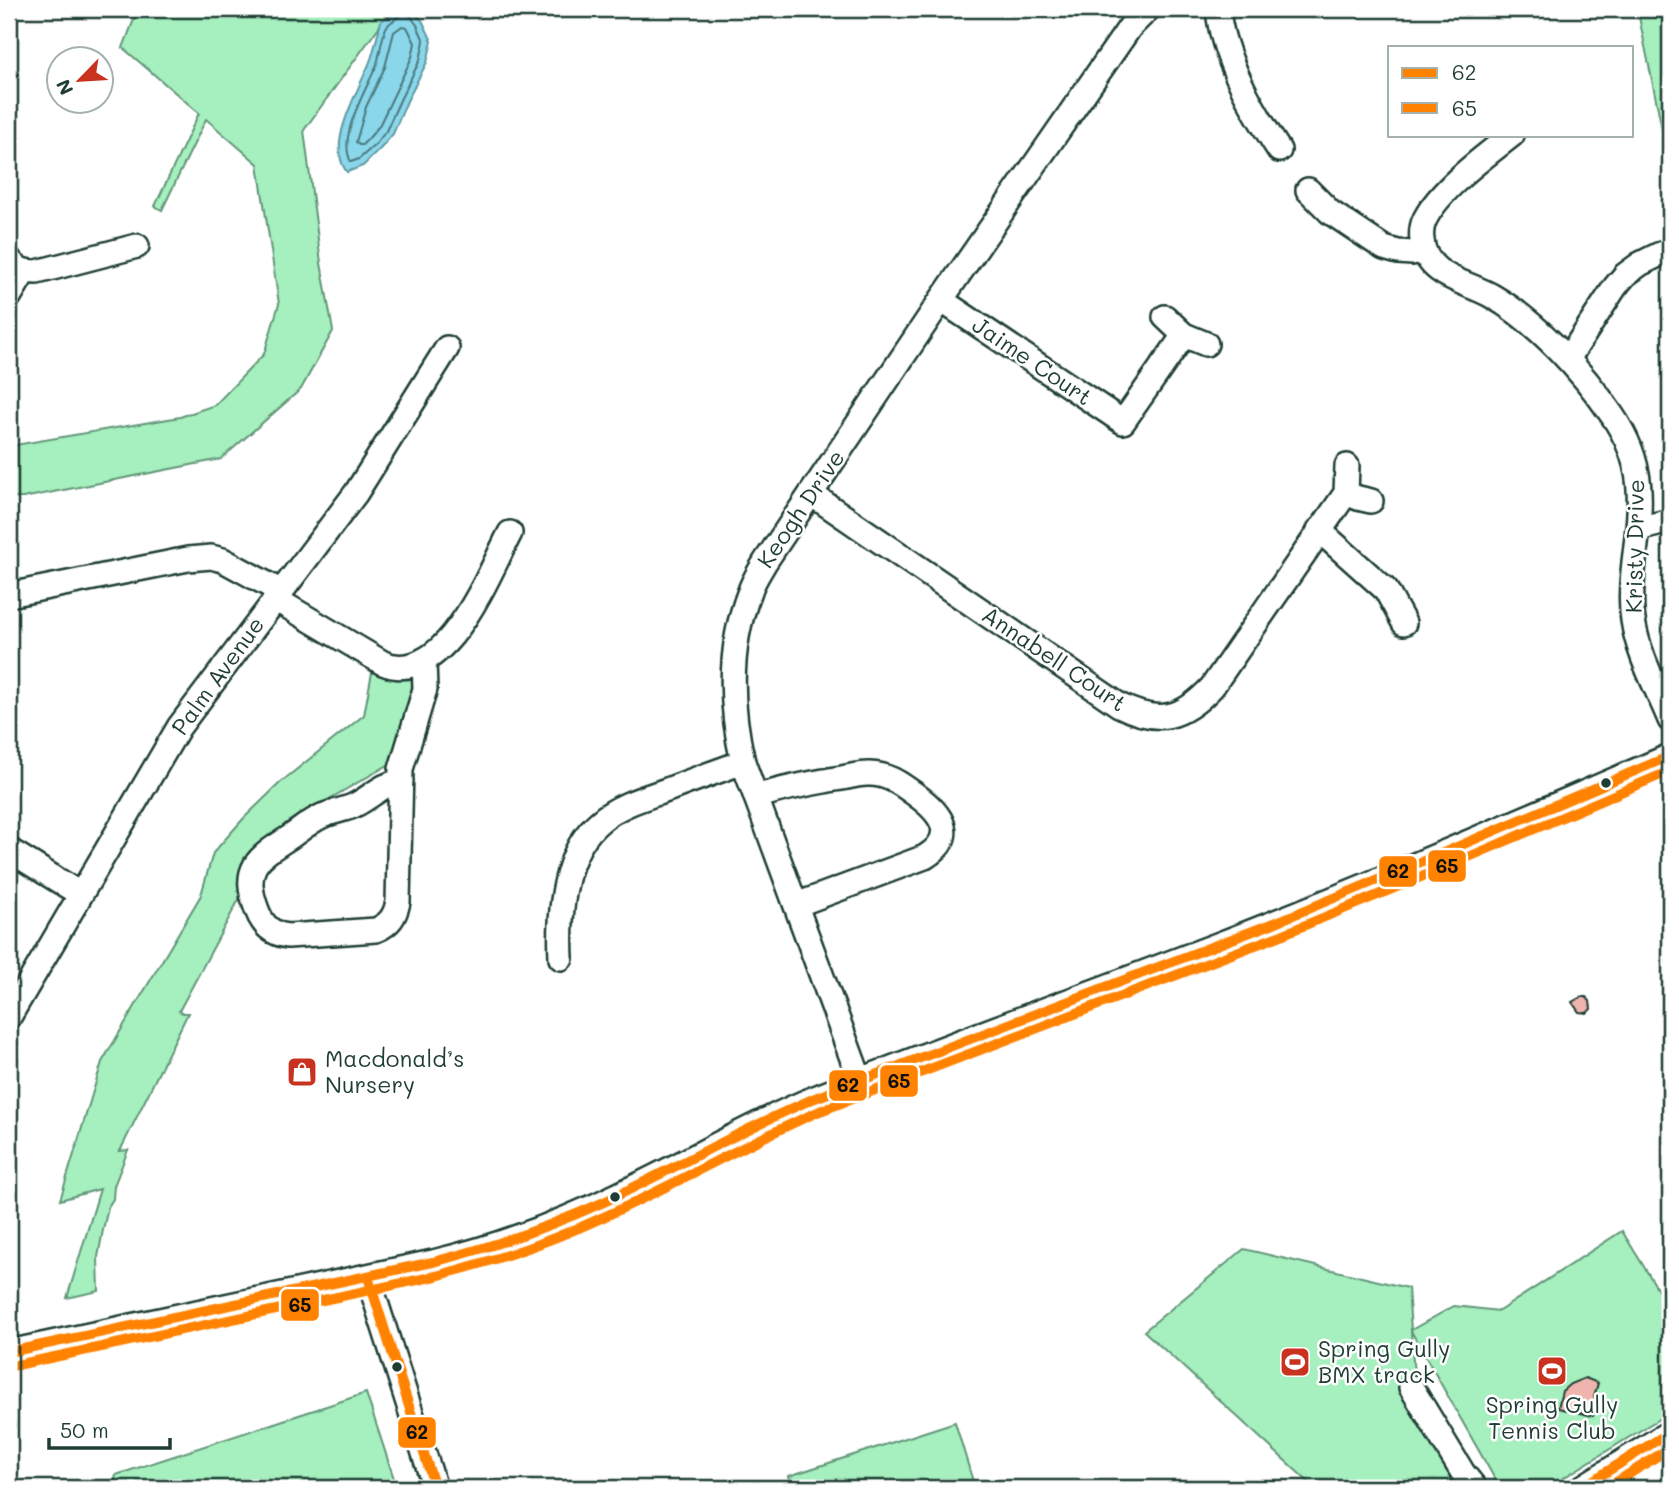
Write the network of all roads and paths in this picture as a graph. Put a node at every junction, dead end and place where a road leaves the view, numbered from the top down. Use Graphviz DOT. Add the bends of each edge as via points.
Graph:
graph roads {
  1 [pos="1149,9"];
  2 [pos="1218,9"];
  3 [pos="1511,136"];
  4 [pos="1281,149"];
  5 [pos="1308,190"];
  6 [pos="137,246"];
  7 [pos="1424,251"];
  8 [pos="1670,251"];
  9 [pos="17,266"];
  10 [pos="9,297"];
  11 [pos="942,300"];
  12 [pos="1165,317"];
  13 [pos="1184,335"];
  14 [pos="1206,344"];
  15 [pos="447,348"];
  16 [pos="1567,359"];
  17 [pos="1347,466"];
  18 [pos="1346,492"];
  19 [pos="811,494"];
  20 [pos="1371,500"];
  21 [pos="1670,521"];
  22 [pos="1638,529"];
  23 [pos="1319,530"];
  24 [pos="510,533"];
  25 [pos="9,595"];
  26 [pos="277,595"];
  27 [pos="1407,627"];
  28 [pos="424,660"];
  29 [pos="1670,720"];
  30 [pos="1670,756"];
  31 [pos="743,762"];
  32 [pos="401,781"];
  33 [pos="756,797"];
  34 [pos="9,850"];
  35 [pos="80,894"];
  36 [pos="796,905"];
  37 [pos="561,958"];
  38 [pos="9,1017"];
  39 [pos="860,1080"];
  40 [pos="368,1277"];
  41 [pos="9,1352"];
  42 [pos="1411,1387"];
  43 [pos="1670,1432"];
  44 [pos="435,1488"];
  45 [pos="1475,1488"];
  46 [pos="1581,1488"];
  1 -- 11 [label="street, Keogh Drive" via="1130,27"];
  2 -- 4 [label="street" via="1224,39 1249,101"];
  3 -- 7 [label="street" via="1461,177 1429,212 1423,222"];
  5 -- 7 [label="street" via="1330,212 1384,248"];
  6 -- 9 [label="street" via="37,272"];
  7 -- 16 [label="street, Kristy Drive" via="1443,274 1492,296"];
  8 -- 16 [label="street" via="1626,275"];
  9 -- 10 [label="street"];
  11 -- 13 [label="street, Jaime Court" via="1123,422"];
  11 -- 19 [label="street, Keogh Drive"];
  12 -- 13 [label="street"];
  13 -- 14 [label="street"];
  15 -- 26 [label="street, Palm Avenue" via="356,494"];
  16 -- 22 [label="street, Kristy Drive" via="1608,408 1631,447 1640,484"];
  17 -- 18 [label="street"];
  18 -- 20 [label="street"];
  18 -- 23 [label="street, Annabell Court"];
  19 -- 23 [label="street, Annabell Court" via="1119,705 1151,717 1178,713 1212,687"];
  19 -- 31 [label="street, Keogh Drive" via="765,562 741,615 733,678"];
  21 -- 22 [label="street"];
  22 -- 29 [label="street, Kristy Drive" via="1633,621"];
  23 -- 27 [label="street" via="1386,590"];
  24 -- 28 [label="street" via="459,629"];
  25 -- 26 [label="street" via="211,557"];
  26 -- 28 [label="street" via="383,663 402,667"];
  26 -- 35 [label="street, Palm Avenue" via="178,727"];
  28 -- 32 [label="street" via="425,689"];
  30 -- 39 [label="street" via="1358,889"];
  31 -- 33 [label="street, Keogh Drive"];
  31 -- 37 [label="street" via="622,807 597,823 581,845 566,884"];
  32 -- 32 [label="street" via="398,902 391,920 376,930 288,936 263,924 252,877 258,860 318,818"];
  33 -- 36 [label="street, Keogh Drive"];
  33 -- 36 [label="street" via="791,787 881,775 931,806 943,824 942,843 925,857"];
  34 -- 35 [label="street"];
  35 -- 38 [label="street, Palm Avenue"];
  36 -- 39 [label="street, Keogh Drive"];
  39 -- 40 [label="street" via="774,1116 559,1221 468,1253"];
  40 -- 41 [label="street"];
  40 -- 44 [label="street"];
  42 -- 45 [label="street"];
  43 -- 46 [label="street"];
}
